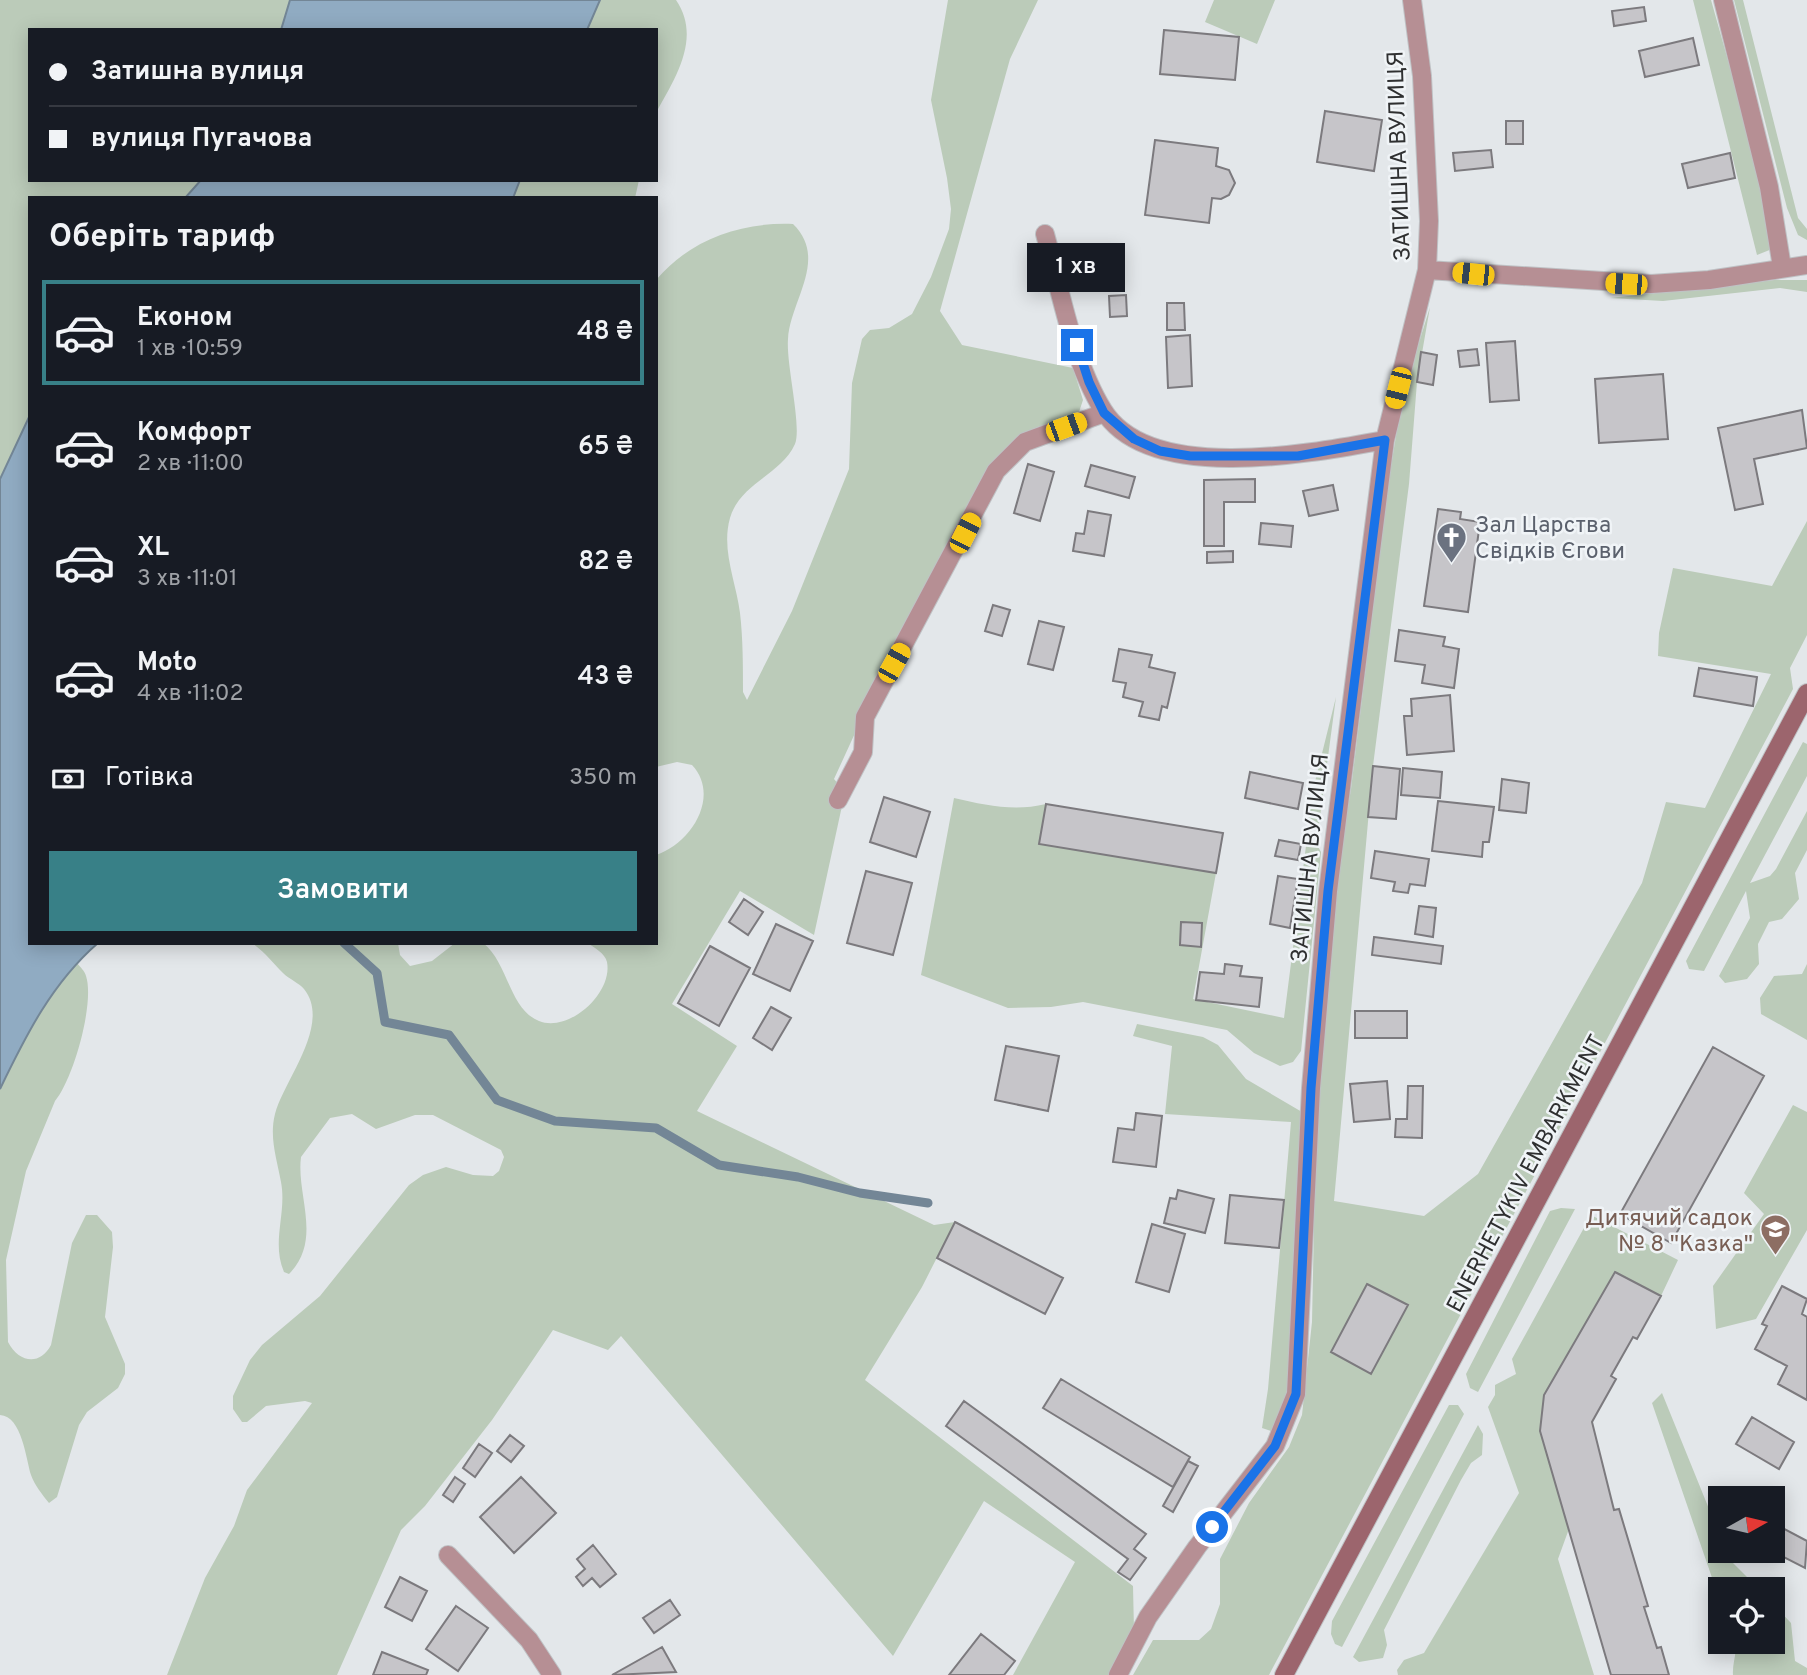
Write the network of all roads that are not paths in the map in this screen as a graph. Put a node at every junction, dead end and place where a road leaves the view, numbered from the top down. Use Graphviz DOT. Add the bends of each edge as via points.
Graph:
graph roads {
  1 [pos="1412,0"];
  2 [pos="1723,0"];
  3 [pos="1045,234"];
  4 [pos="1807,265"];
  5 [pos="1782,268"];
  6 [pos="1427,270"];
  7 [pos="1104,413"];
  8 [pos="1385,440"];
  9 [pos="1807,693"];
  10 [pos="838,800"];
  11 [pos="448,1555"];
  12 [pos="552,1675"];
  13 [pos="1118,1675"];
  14 [pos="1284,1675"];
  1 -- 6 [label="street, ЗАТИШНА ВУЛИЦЯ" via="1422,76"];
  2 -- 5 [label="street" via="1773,207"];
  3 -- 7 [label="street" via="1089,382"];
  4 -- 5 [label="street"];
  5 -- 6 [label="street" via="1709,280 1626,284"];
  6 -- 8 [label="street, ЗАТИШНА ВУЛИЦЯ"];
  7 -- 8 [label="street" via="1134,439 1160,451 1190,456 1298,456"];
  7 -- 10 [label="street" via="1025,442 996,471 865,717 863,752"];
  8 -- 13 [label="street, ЗАТИШНА ВУЛИЦЯ" via="1328,891 1311,1088 1296,1394 1275,1446 1148,1617"];
  9 -- 14 [label="street, ENERHETYKIV EMBARKMENT"];
  11 -- 12 [label="street" via="528,1640"];
}
